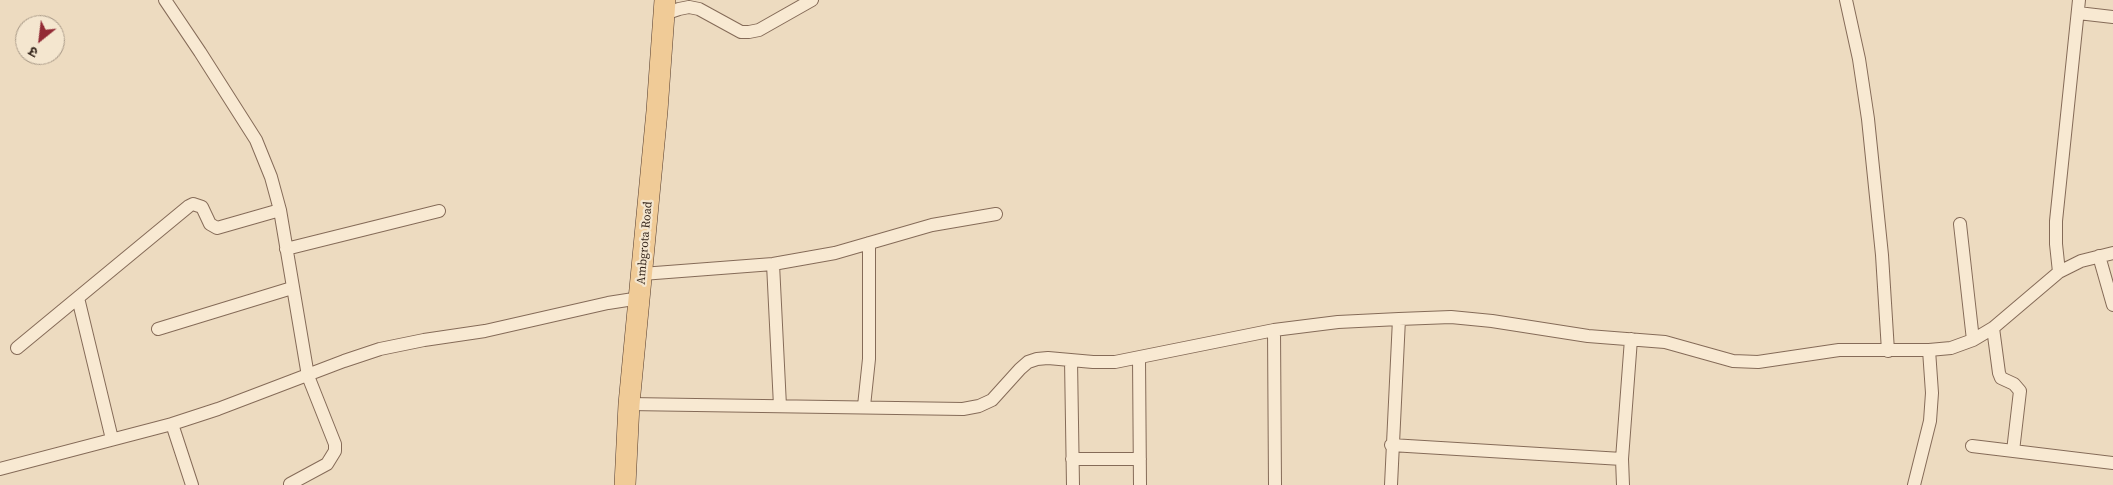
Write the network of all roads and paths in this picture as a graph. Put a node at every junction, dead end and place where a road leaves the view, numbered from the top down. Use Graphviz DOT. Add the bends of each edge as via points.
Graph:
graph roads {
  1 [pos="165,0"];
  2 [pos="812,0"];
  3 [pos="1846,0"];
  4 [pos="2079,0"];
  5 [pos="664,7"];
  6 [pos="2078,14"];
  7 [pos="2113,17"];
  8 [pos="280,210"];
  9 [pos="439,212"];
  10 [pos="996,214"];
  11 [pos="1960,224"];
  12 [pos="869,243"];
  13 [pos="286,249"];
  14 [pos="2113,253"];
  15 [pos="2099,256"];
  16 [pos="773,264"];
  17 [pos="2059,272"];
  18 [pos="642,274"];
  19 [pos="292,288"];
  20 [pos="78,298"];
  21 [pos="640,298"];
  22 [pos="2113,305"];
  23 [pos="1399,319"];
  24 [pos="1993,328"];
  25 [pos="158,329"];
  26 [pos="1274,330"];
  27 [pos="1631,339"];
  28 [pos="1973,340"];
  29 [pos="17,348"];
  30 [pos="1929,350"];
  31 [pos="1888,351"];
  32 [pos="1139,358"];
  33 [pos="1071,360"];
  34 [pos="308,376"];
  35 [pos="629,404"];
  36 [pos="780,406"];
  37 [pos="864,406"];
  38 [pos="172,424"];
  39 [pos="112,439"];
  40 [pos="1391,445"];
  41 [pos="1972,446"];
  42 [pos="2013,451"];
  43 [pos="1140,459"];
  44 [pos="1622,459"];
  45 [pos="1072,460"];
  46 [pos="2113,463"];
  47 [pos="0,469"];
  48 [pos="290,484"];
  49 [pos="192,485"];
  50 [pos="625,485"];
  51 [pos="1072,485"];
  52 [pos="1140,485"];
  53 [pos="1275,485"];
  54 [pos="1391,485"];
  55 [pos="1623,485"];
  56 [pos="1914,485"];
  1 -- 8 [label="street" via="256,140"];
  2 -- 5 [label="street" via="759,30 741,32 711,14 689,7"];
  3 -- 31 [label="street" via="1868,119"];
  4 -- 6 [label="street"];
  5 -- 18 [label="main road, Ambgrota Road"];
  6 -- 7 [label="street"];
  6 -- 17 [label="street" via="2056,221"];
  8 -- 13 [label="street"];
  8 -- 20 [label="street" via="217,228 210,224 202,207 193,204"];
  9 -- 13 [label="street"];
  10 -- 12 [label="street" via="932,225"];
  11 -- 28 [label="street"];
  12 -- 16 [label="street" via="835,253"];
  12 -- 37 [label="street" via="869,359"];
  13 -- 19 [label="street"];
  14 -- 15 [label="street"];
  15 -- 17 [label="street"];
  15 -- 22 [label="street"];
  16 -- 18 [label="street"];
  16 -- 36 [label="street"];
  17 -- 24 [label="street"];
  18 -- 21 [label="main road, Ambgrota Road"];
  19 -- 25 [label="street"];
  19 -- 34 [label="street"];
  20 -- 29 [label="street"];
  20 -- 39 [label="street"];
  21 -- 34 [label="street" via="490,330 380,349"];
  21 -- 35 [label="main road, Ambgrota Road"];
  23 -- 26 [label="street"];
  23 -- 27 [label="street" via="1451,317"];
  23 -- 40 [label="street"];
  24 -- 28 [label="street"];
  24 -- 42 [label="street" via="2001,378 2020,391"];
  26 -- 32 [label="street"];
  26 -- 53 [label="street"];
  27 -- 31 [label="street" via="1665,342 1750,362 1839,350"];
  27 -- 44 [label="street"];
  28 -- 30 [label="street" via="1951,348"];
  30 -- 31 [label="street"];
  30 -- 56 [label="street" via="1930,421"];
  32 -- 33 [label="street" via="1108,362"];
  32 -- 43 [label="street"];
  33 -- 37 [label="street" via="1048,358 1028,362 992,400 979,406 963,409"];
  33 -- 45 [label="street"];
  34 -- 38 [label="street"];
  34 -- 48 [label="street" via="335,451 326,464"];
  35 -- 36 [label="street"];
  35 -- 50 [label="main road, Ambgrota Road"];
  36 -- 37 [label="street"];
  38 -- 39 [label="street"];
  38 -- 49 [label="street"];
  39 -- 47 [label="street"];
  40 -- 44 [label="street"];
  40 -- 54 [label="street"];
  41 -- 42 [label="street"];
  42 -- 46 [label="street"];
  43 -- 45 [label="street"];
  43 -- 52 [label="street"];
  44 -- 55 [label="street"];
  45 -- 51 [label="street"];
}
